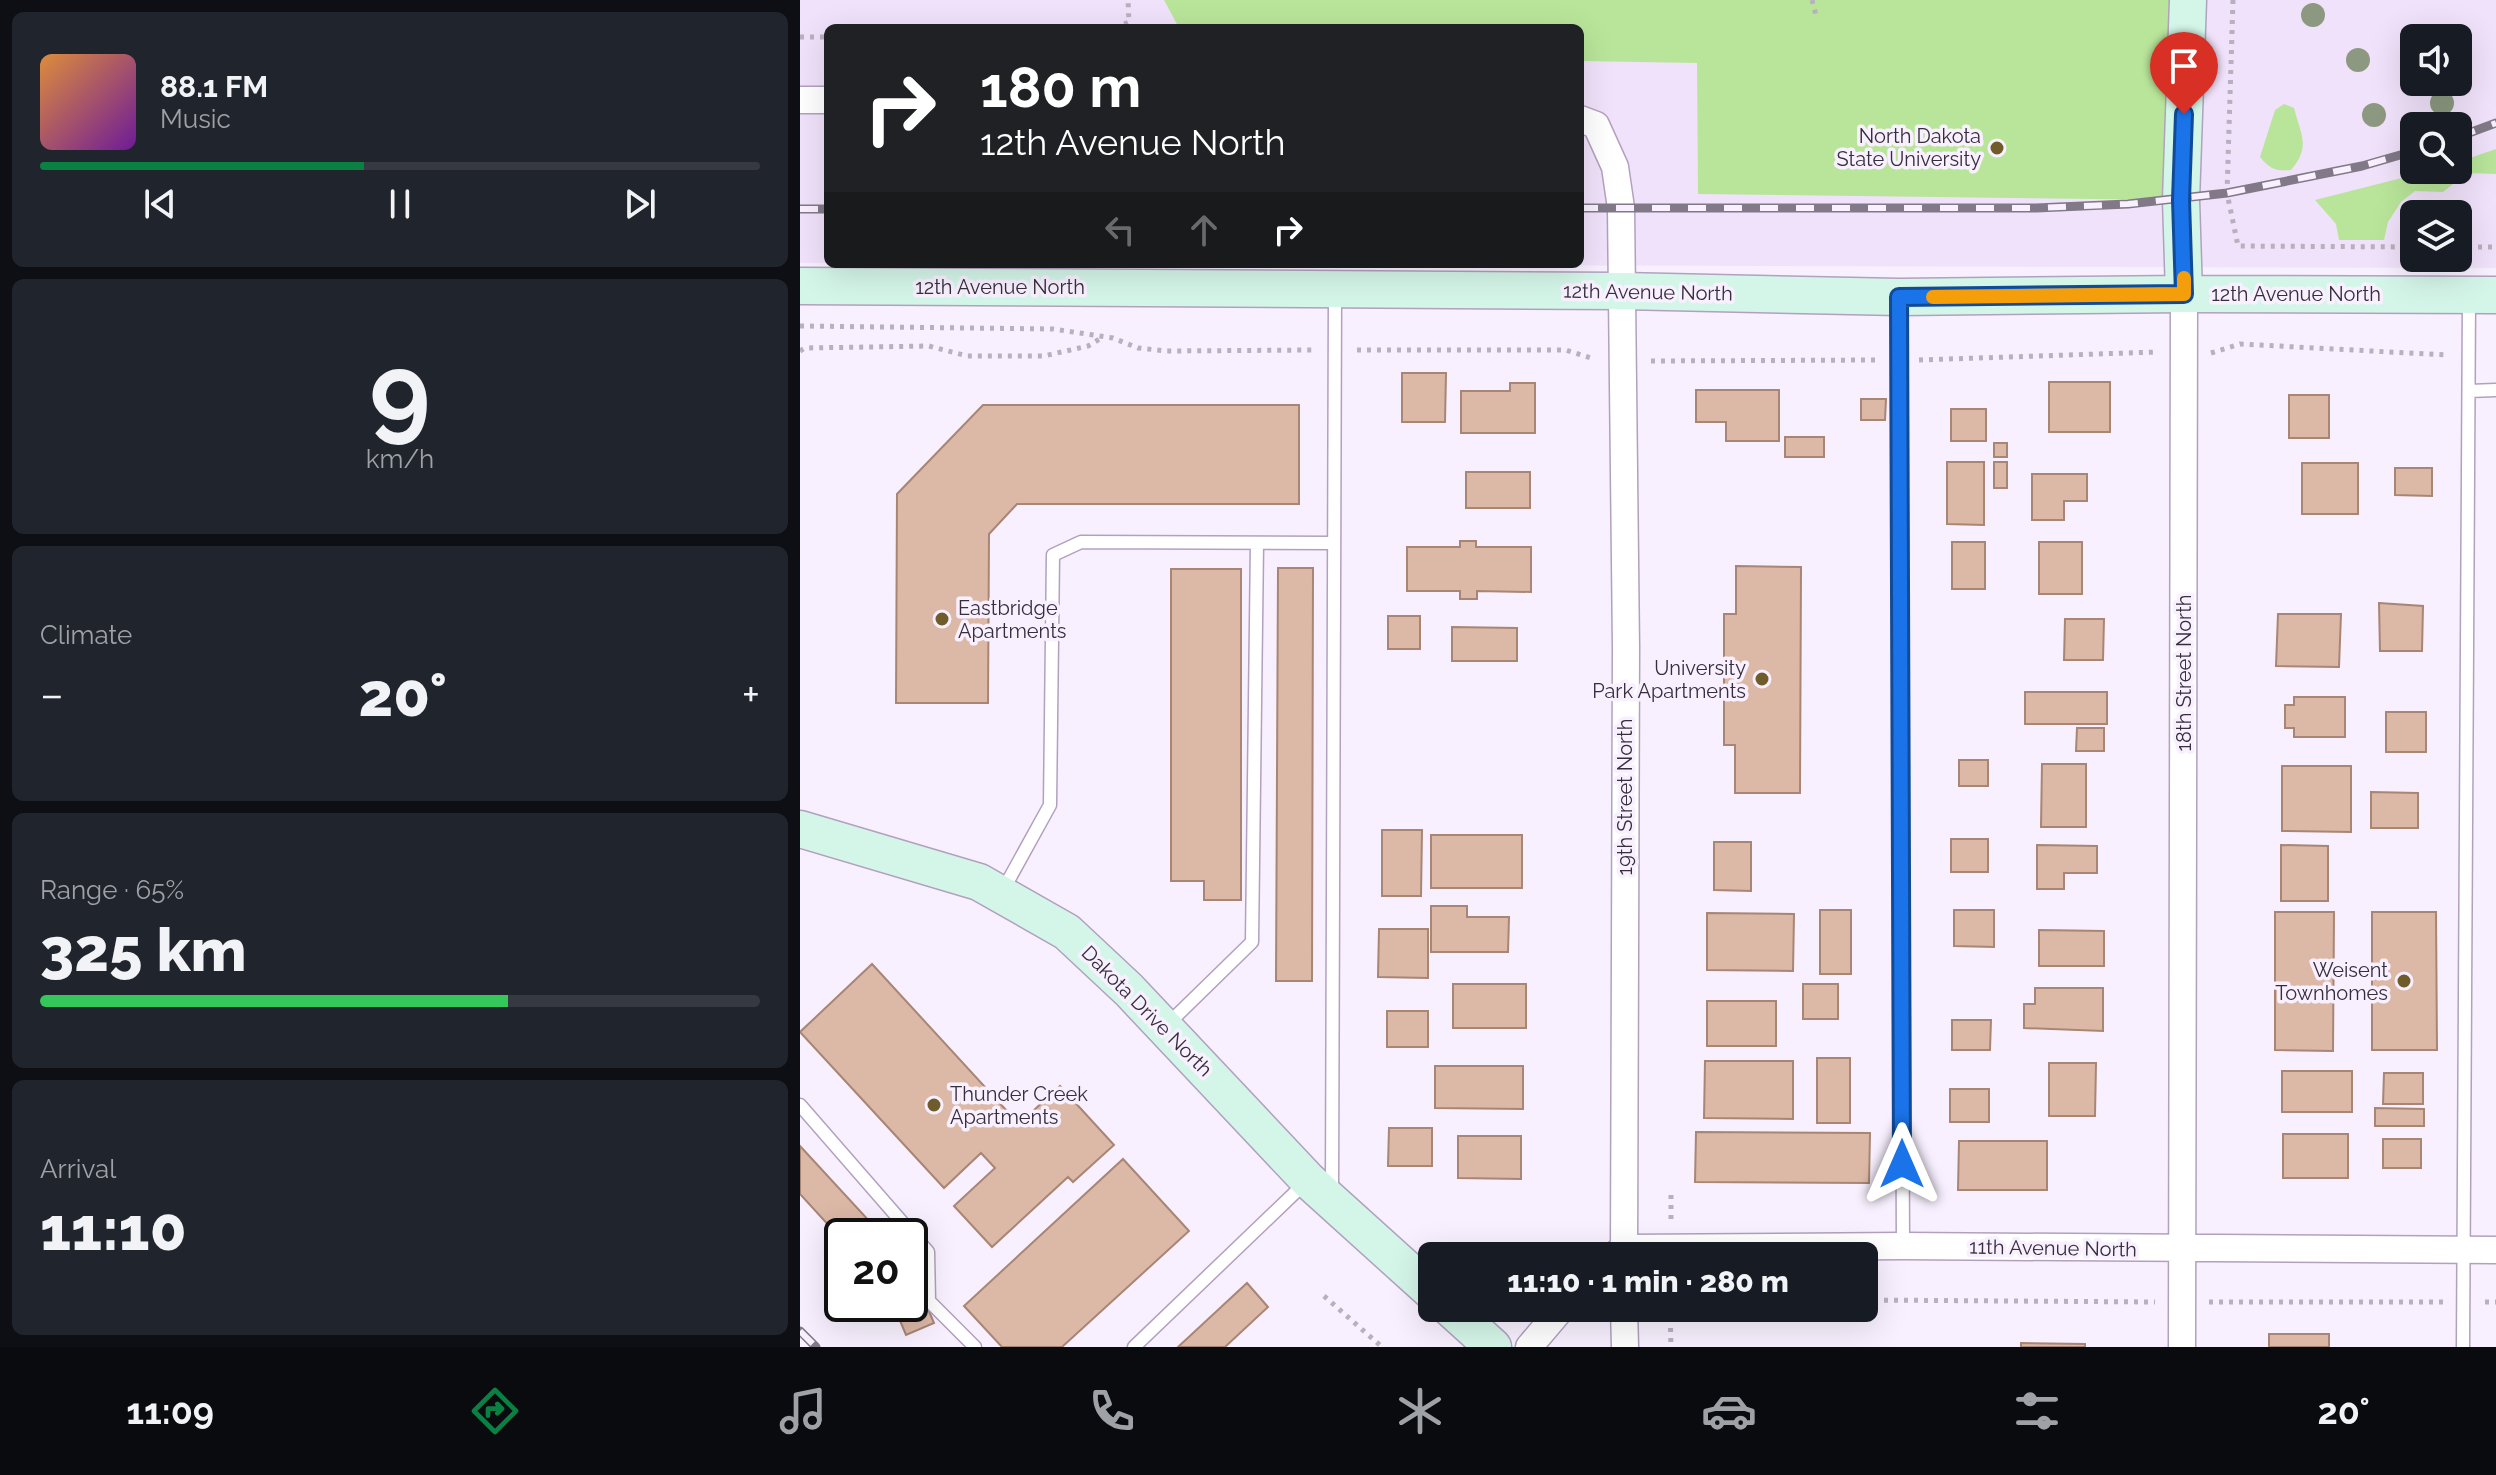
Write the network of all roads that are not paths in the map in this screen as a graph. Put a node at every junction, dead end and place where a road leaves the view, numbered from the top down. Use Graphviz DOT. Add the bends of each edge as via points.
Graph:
graph roads {
  1 [pos="2188,0"];
  2 [pos="800,100"];
  3 [pos="824,100"];
  4 [pos="1584,120"];
  5 [pos="800,286"];
  6 [pos="1335,289"];
  7 [pos="1622,291"];
  8 [pos="2184,294"];
  9 [pos="2483,295"];
  10 [pos="1899,297"];
  11 [pos="2496,390"];
  12 [pos="2469,391"];
  13 [pos="1257,543"];
  14 [pos="1334,543"];
  15 [pos="800,829"];
  16 [pos="1001,895"];
  17 [pos="1165,1027"];
  18 [pos="800,1105"];
  19 [pos="1320,1191"];
  20 [pos="1620,1242"];
  21 [pos="1903,1246"];
  22 [pos="1878,1247"];
  23 [pos="2181,1250"];
  24 [pos="2496,1250"];
  25 [pos="2464,1251"];
  26 [pos="1418,1279"];
  27 [pos="1465,1322"];
  28 [pos="1550,1322"];
  29 [pos="1624,1322"];
  30 [pos="975,1347"];
  31 [pos="1134,1347"];
  32 [pos="1493,1347"];
  33 [pos="1529,1347"];
  34 [pos="1625,1347"];
  35 [pos="2182,1347"];
  36 [pos="2463,1347"];
  1 -- 8 [label="main road, 18th Street North" via="2181,200"];
  2 -- 3 [label="street"];
  4 -- 7 [label="street, 19th Street North" via="1596,125 1615,167"];
  5 -- 6 [label="main road, 12th Avenue North"];
  6 -- 7 [label="main road, 12th Avenue North"];
  6 -- 14 [label="lane"];
  7 -- 10 [label="main road, 12th Avenue North"];
  7 -- 20 [label="street, 19th Street North" via="1626,648"];
  8 -- 9 [label="main road, 12th Avenue North"];
  8 -- 10 [label="main road, 12th Avenue North"];
  8 -- 23 [label="street, 18th Street North"];
  9 -- 12 [label="lane" via="2470,355"];
  10 -- 21 [label="lane"];
  11 -- 12 [label="lane"];
  12 -- 25 [label="lane"];
  13 -- 14 [label="lane"];
  13 -- 16 [label="lane" via="1081,542 1053,555 1050,805"];
  13 -- 17 [label="lane" via="1252,942"];
  14 -- 19 [label="lane"];
  15 -- 16 [label="main road, Dakota Drive North" via="979,882"];
  16 -- 17 [label="main road, Dakota Drive North" via="1067,932"];
  17 -- 19 [label="main road, Dakota Drive North"];
  18 -- 30 [label="lane" via="928,1252 929,1301"];
  19 -- 26 [label="main road, Dakota Drive North"];
  19 -- 31 [label="lane"];
  21 -- 22 [label="street, 11th Avenue North"];
  21 -- 23 [label="street, 11th Avenue North"];
  23 -- 25 [label="street, 11th Avenue North"];
  23 -- 35 [label="street, 18th Street North"];
  24 -- 25 [label="street, 11th Avenue North"];
  25 -- 36 [label="lane"];
  27 -- 32 [label="main road"];
  28 -- 33 [label="street"];
  29 -- 34 [label="street"];
}
